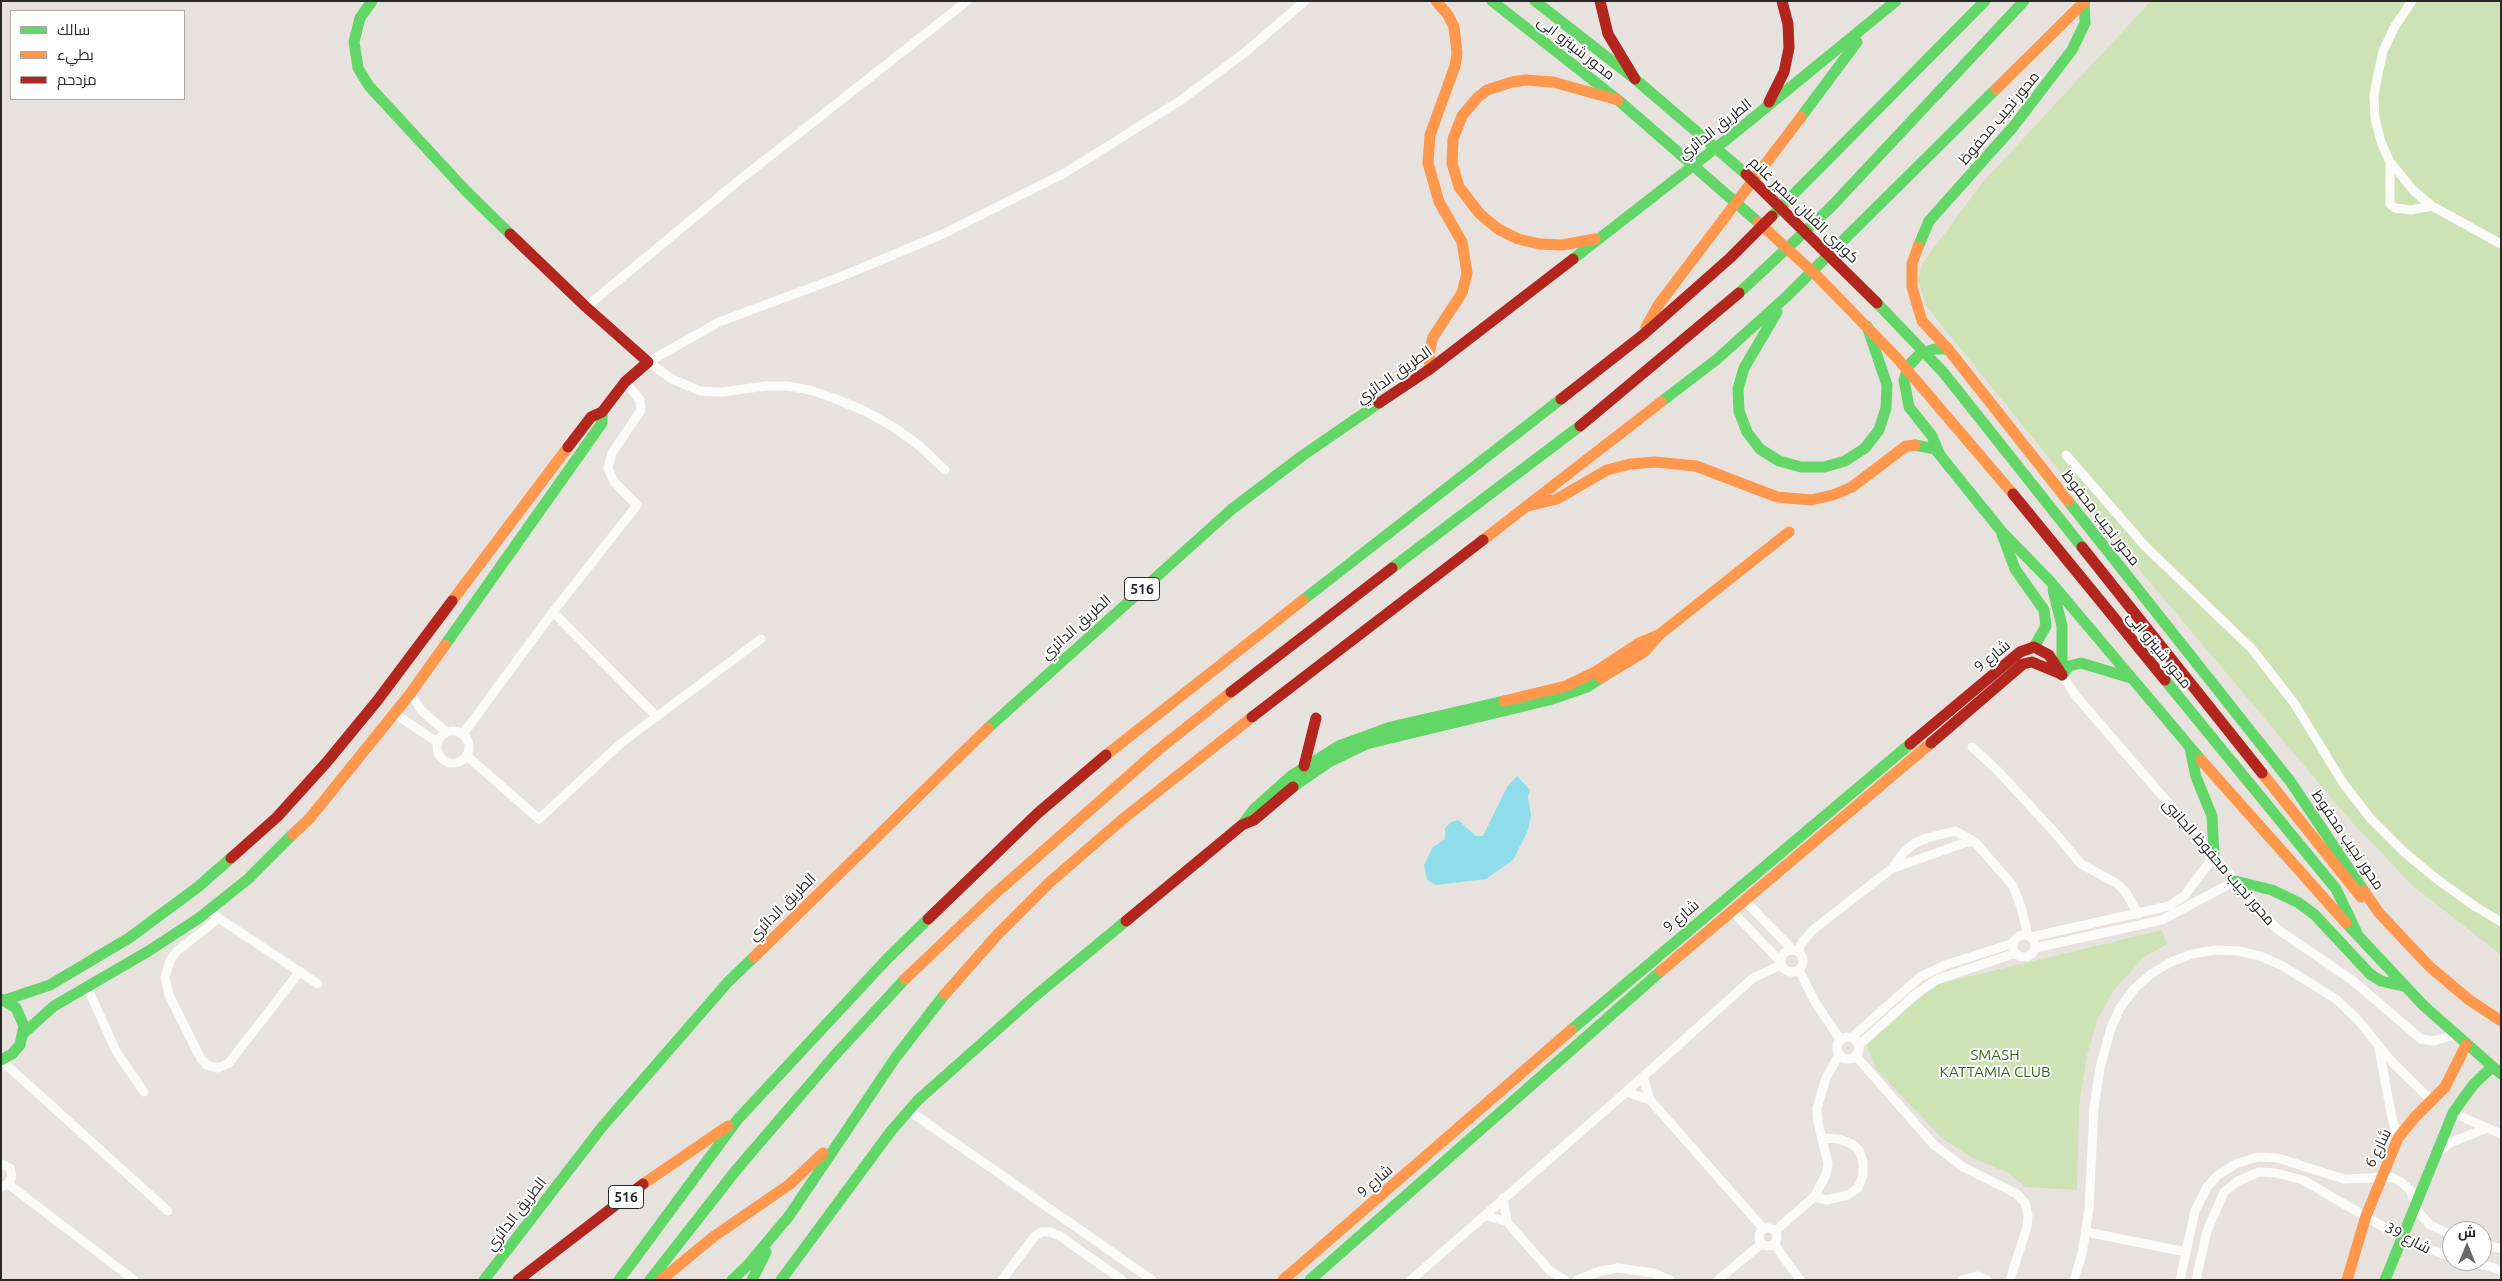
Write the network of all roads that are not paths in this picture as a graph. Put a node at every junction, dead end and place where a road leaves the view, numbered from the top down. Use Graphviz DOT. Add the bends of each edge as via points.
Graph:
graph roads {
  1 [pos="372,1"];
  2 [pos="967,1"];
  3 [pos="1305,1"];
  4 [pos="1436,1"];
  5 [pos="1492,1"];
  6 [pos="1535,1"];
  7 [pos="1600,1"];
  8 [pos="1782,1"];
  9 [pos="1896,1"];
  10 [pos="1985,1"];
  11 [pos="2024,1"];
  12 [pos="2412,1"];
  13 [pos="2085,2"];
  14 [pos="1870,25"];
  15 [pos="1635,79"];
  16 [pos="1618,100"];
  17 [pos="1766,108"];
  18 [pos="2390,162"];
  19 [pos="2432,206"];
  20 [pos="1599,238"];
  21 [pos="2501,244"];
  22 [pos="1785,298"];
  23 [pos="586,307"];
  24 [pos="1868,326"];
  25 [pos="1644,334"];
  26 [pos="1948,349"];
  27 [pos="648,362"];
  28 [pos="1430,369"];
  29 [pos="1943,372"];
  30 [pos="625,382"];
  31 [pos="602,412"];
  32 [pos="1939,454"];
  33 [pos="2066,455"];
  34 [pos="945,470"];
  35 [pos="1526,506"];
  36 [pos="1789,532"];
  37 [pos="2002,532"];
  38 [pos="2049,580"];
  39 [pos="553,612"];
  40 [pos="761,639"];
  41 [pos="2034,647"];
  42 [pos="1607,670"];
  43 [pos="2062,675"];
  44 [pos="2132,679"];
  45 [pos="410,694"];
  46 [pos="394,713"];
  47 [pos="657,717"];
  48 [pos="1316,718"];
  49 [pos="446,732"];
  50 [pos="463,734"];
  51 [pos="437,742"];
  52 [pos="1972,747"];
  53 [pos="2190,748"];
  54 [pos="467,756"];
  55 [pos="1304,766"];
  56 [pos="1242,825"];
  57 [pos="1975,842"];
  58 [pos="2214,856"];
  59 [pos="1891,869"];
  60 [pos="2235,882"];
  61 [pos="1744,900"];
  62 [pos="208,910"];
  63 [pos="1732,911"];
  64 [pos="2379,913"];
  65 [pos="2138,914"];
  66 [pos="218,919"];
  67 [pos="2501,922"];
  68 [pos="2029,937"];
  69 [pos="2358,937"];
  70 [pos="2014,943"];
  71 [pos="2035,948"];
  72 [pos="1795,950"];
  73 [pos="2016,953"];
  74 [pos="1781,963"];
  75 [pos="1798,970"];
  76 [pos="300,971"];
  77 [pos="318,984"];
  78 [pos="2403,986"];
  79 [pos="87,987"];
  80 [pos="3,1000"];
  81 [pos="1603,1002"];
  82 [pos="1612,1013"];
  83 [pos="2501,1020"];
  84 [pos="24,1033"];
  85 [pos="2454,1035"];
  86 [pos="1852,1037"];
  87 [pos="1840,1039"];
  88 [pos="1859,1045"];
  89 [pos="2378,1045"];
  90 [pos="2466,1045"];
  91 [pos="1839,1055"];
  92 [pos="1856,1056"];
  93 [pos="1,1060"];
  94 [pos="2496,1070"];
  95 [pos="1643,1077"];
  96 [pos="144,1092"];
  97 [pos="1626,1092"];
  98 [pos="1650,1100"];
  99 [pos="2432,1101"];
  100 [pos="908,1110"];
  101 [pos="2453,1113"];
  102 [pos="738,1119"];
  103 [pos="2487,1128"];
  104 [pos="846,1131"];
  105 [pos="2501,1134"];
  106 [pos="1823,1138"];
  107 [pos="2398,1138"];
  108 [pos="2438,1152"];
  109 [pos="1423,1160"];
  110 [pos="1,1164"];
  111 [pos="1433,1174"];
  112 [pos="2381,1177"];
  113 [pos="5,1186"];
  114 [pos="1814,1197"];
  115 [pos="1503,1198"];
  116 [pos="2416,1201"];
  117 [pos="168,1211"];
  118 [pos="1485,1215"];
  119 [pos="2366,1216"];
  120 [pos="1507,1222"];
  121 [pos="1763,1228"];
  122 [pos="1775,1231"];
  123 [pos="2442,1231"];
  124 [pos="2086,1232"];
  125 [pos="774,1235"];
  126 [pos="2403,1237"];
  127 [pos="1761,1244"];
  128 [pos="1774,1244"];
  129 [pos="2186,1252"];
  130 [pos="2442,1254"];
  131 [pos="1551,1275"];
  132 [pos="134,1280"];
  133 [pos="484,1280"];
  134 [pos="518,1280"];
  135 [pos="619,1280"];
  136 [pos="650,1280"];
  137 [pos="662,1280"];
  138 [pos="732,1280"];
  139 [pos="752,1280"];
  140 [pos="782,1280"];
  141 [pos="1002,1280"];
  142 [pos="1122,1280"];
  143 [pos="1152,1280"];
  144 [pos="1283,1280"];
  145 [pos="1310,1280"];
  146 [pos="1410,1280"];
  147 [pos="1565,1280"];
  148 [pos="1577,1280"];
  149 [pos="1670,1280"];
  150 [pos="1718,1280"];
  151 [pos="1800,1280"];
  152 [pos="1962,1280"];
  153 [pos="1987,1280"];
  154 [pos="2010,1280"];
  155 [pos="2074,1280"];
  156 [pos="2180,1280"];
  157 [pos="2196,1280"];
  158 [pos="2347,1280"];
  159 [pos="2385,1280"];
  1 -- 23 [label="main road" via="357,26 354,42 355,58 368,86 466,191"];
  2 -- 23 [label="street" via="737,182"];
  3 -- 27 [label="street" via="1243,54 1181,100 1065,173 943,234 719,322"];
  4 -- 28 [label="main road" via="1454,27 1458,53 1430,135 1428,163 1433,190 1462,242 1467,268 1462,293 1433,336 1429,352"];
  5 -- 16 [label="main road, محور شينزو ابى"];
  6 -- 15 [label="main road, محور شينزو ابى"];
  7 -- 15 [label="main road" via="1608,34"];
  8 -- 17 [label="main road" via="1788,24 1789,48 1784,72"];
  9 -- 14 [label="main road, الطريق الدائري / 516"];
  10 -- 25 [label="main road, 516" via="1730,258"];
  11 -- 136 [label="main road" via="1830,208 1748,285 1597,412 1172,739 988,899 908,975 835,1055 737,1169"];
  12 -- 18 [label="street" via="2383,51 2374,95 2375,118"];
  13 -- 22 [label="main road"];
  13 -- 26 [label="main road, محور نجيب محفوظ" via="2085,23 2072,50 2013,127 1929,221 1918,242 1912,264 1914,299 1922,321"];
  14 -- 17 [label="main road, الطريق الدائري / 516"];
  14 -- 25 [label="main road" via="1659,304"];
  15 -- 29 [label="main road, كوبرى الفنان سمير غانم" via="1743,171"];
  16 -- 20 [label="main road" via="1540,80 1512,82 1487,90 1468,106 1452,145 1455,175 1473,206 1498,229 1529,242 1562,245"];
  16 -- 24 [label="main road" via="1767,228"];
  17 -- 20 [label="main road, الطريق الدائري / 516"];
  18 -- 19 [label="street"];
  18 -- 19 [label="street" via="2390,204 2411,210"];
  19 -- 21 [label="street"];
  20 -- 28 [label="main road, الطريق الدائري / 516"];
  22 -- 24 [label="main road" via="1749,358 1740,378 1738,400 1742,422 1753,441 1769,456 1790,465 1812,468 1835,465 1865,448 1879,430 1888,396"];
  22 -- 35 [label="main road" via="1716,360"];
  23 -- 27 [label="main road"];
  24 -- 69 [label="main road, محور شينزو ابى" via="1925,388 2336,889"];
  25 -- 102 [label="main road, 516" via="1140,726 1038,813 888,958"];
  26 -- 32 [label="main road" via="1920,354 1909,365 1904,380 1909,407 1932,436"];
  26 -- 64 [label="main road, محور نجيب محفوظ" via="2290,781"];
  27 -- 30 [label="main road"];
  27 -- 34 [label="street" via="672,379 700,391 788,386 836,399 895,428"];
  28 -- 133 [label="main road, الطريق الدائري / 516" via="1302,456 1232,509 1022,696 919,793 728,982 602,1127"];
  29 -- 64 [label="main road, محور شينزو ابى" via="2360,897"];
  30 -- 31 [label="main road"];
  30 -- 39 [label="street" via="640,400 641,410 612,453 608,468 614,482 637,505"];
  31 -- 45 [label="main road" via="602,423"];
  31 -- 80 [label="main road" via="592,417 353,732 278,817 198,887 129,938 50,985"];
  32 -- 35 [label="main road" via="1924,444 1906,446 1852,486 1812,500 1776,497 1696,466 1654,462 1607,470 1557,499"];
  32 -- 37 [label="main road"];
  33 -- 67 [label="street" via="2145,546 2252,649 2294,704 2343,783 2371,819 2438,880"];
  35 -- 104 [label="main road" via="1210,750 1050,882 932,1007"];
  36 -- 42 [label="main road" via="1660,634 1644,652"];
  37 -- 38 [label="main road"];
  37 -- 41 [label="main road" via="2006,552 2015,569 2044,610 2046,626"];
  38 -- 43 [label="main road" via="2061,618"];
  38 -- 44 [label="main road"];
  39 -- 47 [label="street"];
  39 -- 50 [label="street"];
  40 -- 47 [label="street"];
  41 -- 43 [label="main road, شارع 9" via="2049,655"];
  41 -- 81 [label="main road, شارع 9" via="2007,662"];
  42 -- 55 [label="main road" via="1555,689 1365,735"];
  42 -- 56 [label="main road" via="1586,687 1562,696 1393,736 1354,749 1318,769 1254,820"];
  43 -- 44 [label="main road" via="2069,666 2081,663"];
  43 -- 58 [label="street, محور نجيب محفوظ الجانبى" via="2076,696"];
  43 -- 61 [label="main road, شارع 9" via="2032,662 2018,668"];
  44 -- 53 [label="main road"];
  45 -- 46 [label="main road"];
  45 -- 49 [label="street" via="430,719"];
  46 -- 51 [label="street"];
  46 -- 62 [label="main road" via="310,818 269,860"];
  47 -- 54 [label="street" via="609,753 538,819"];
  48 -- 55 [label="main road"];
  49 -- 50 [label="street"];
  49 -- 51 [label="street"];
  50 -- 54 [label="street" via="469,742"];
  51 -- 54 [label="street" via="438,755 444,761 456,764"];
  52 -- 65 [label="street" via="2044,820 2081,864 2125,891"];
  53 -- 58 [label="main road" via="2196,777 2212,816"];
  53 -- 69 [label="main road"];
  55 -- 56 [label="main road" via="1254,808"];
  56 -- 100 [label="main road" via="1034,997"];
  57 -- 59 [label="street" via="1960,843"];
  57 -- 59 [label="street" via="1955,831 1927,838 1904,852"];
  57 -- 68 [label="street" via="2013,886"];
  58 -- 60 [label="street, محور نجيب محفوظ الجانبى"];
  58 -- 65 [label="street" via="2178,901"];
  59 -- 72 [label="street" via="1814,929"];
  60 -- 71 [label="street" via="2162,920"];
  60 -- 78 [label="main road" via="2272,890 2299,903 2370,974 2381,981"];
  60 -- 85 [label="street, محور نجيب محفوظ الجانبى" via="2277,929 2352,980 2416,1035 2434,1041"];
  61 -- 63 [label="main road, شارع 9"];
  61 -- 72 [label="street"];
  62 -- 66 [label="street"];
  62 -- 79 [label="main road" via="147,952"];
  63 -- 74 [label="street"];
  63 -- 82 [label="main road, شارع 9"];
  64 -- 83 [label="main road, محور نجيب محفوظ" via="2430,967 2468,999"];
  65 -- 68 [label="street"];
  66 -- 76 [label="street"];
  66 -- 76 [label="street" via="177,951 167,966 165,978 169,995 206,1064 218,1068 229,1063"];
  68 -- 70 [label="street" via="2020,936"];
  68 -- 71 [label="street"];
  69 -- 78 [label="main road"];
  70 -- 73 [label="street"];
  70 -- 86 [label="street" via="1926,973"];
  71 -- 73 [label="street" via="2027,956"];
  72 -- 74 [label="street" via="1786,951"];
  72 -- 75 [label="street" via="1803,958 1802,967"];
  73 -- 88 [label="street" via="1936,980"];
  74 -- 75 [label="street" via="1789,972"];
  74 -- 95 [label="street" via="1753,978"];
  75 -- 87 [label="street"];
  76 -- 77 [label="street"];
  78 -- 85 [label="main road"];
  79 -- 84 [label="main road" via="54,1006"];
  79 -- 96 [label="street" via="105,1032"];
  80 -- 84 [label="main road" via="20,1013"];
  81 -- 82 [label="main road"];
  81 -- 109 [label="main road, شارع 9"];
  82 -- 111 [label="main road, شارع 9"];
  84 -- 93 [label="main road" via="16,1050"];
  85 -- 90 [label="main road"];
  86 -- 87 [label="street"];
  86 -- 88 [label="street"];
  87 -- 91 [label="street" via="1836,1047"];
  88 -- 92 [label="street"];
  89 -- 99 [label="street"];
  89 -- 107 [label="street"];
  89 -- 124 [label="street" via="2336,998 2260,956 2238,951 2207,952 2171,962 2151,974 2120,1008 2100,1068 2094,1108"];
  90 -- 94 [label="main road"];
  90 -- 99 [label="main road, شارع 6" via="2445,1086"];
  91 -- 92 [label="street" via="1848,1059"];
  91 -- 106 [label="street" via="1820,1093 1817,1108"];
  92 -- 154 [label="street" via="1934,1145 1963,1167 2017,1194 2025,1203 2027,1227"];
  93 -- 117 [label="street"];
  94 -- 101 [label="main road" via="2473,1085"];
  95 -- 97 [label="street"];
  95 -- 98 [label="street"];
  97 -- 98 [label="street"];
  97 -- 115 [label="street"];
  98 -- 121 [label="street"];
  99 -- 107 [label="main road, شارع 6"];
  100 -- 140 [label="main road"];
  100 -- 143 [label="street"];
  101 -- 103 [label="street"];
  101 -- 108 [label="main road"];
  102 -- 134 [label="main road, 516" via="641,1186"];
  102 -- 135 [label="main road, 516"];
  103 -- 105 [label="street"];
  103 -- 108 [label="street" via="2452,1142"];
  104 -- 125 [label="main road"];
  104 -- 137 [label="main road" via="790,1184 713,1237"];
  106 -- 114 [label="street" via="1828,1163 1826,1175"];
  106 -- 114 [label="street" via="1839,1139 1859,1150 1863,1175 1858,1188 1848,1195 1836,1200"];
  107 -- 112 [label="main road, شارع 6"];
  108 -- 116 [label="main road"];
  109 -- 111 [label="main road"];
  109 -- 144 [label="main road, شارع 9"];
  110 -- 113 [label="street" via="11,1171 12,1180"];
  111 -- 145 [label="main road, شارع 9"];
  112 -- 116 [label="street, شارع 39" via="2401,1182"];
  112 -- 119 [label="main road, شارع 6"];
  112 -- 129 [label="street" via="2344,1179 2278,1158 2257,1157 2236,1164 2206,1187 2195,1211"];
  113 -- 132 [label="street"];
  114 -- 122 [label="street"];
  115 -- 118 [label="street"];
  115 -- 120 [label="street"];
  116 -- 123 [label="street, شارع 39" via="2420,1214 2430,1225"];
  116 -- 126 [label="main road"];
  118 -- 120 [label="street"];
  118 -- 146 [label="street"];
  119 -- 126 [label="street, شارع 39"];
  119 -- 157 [label="street, شارع 39" via="2304,1180 2259,1172 2238,1181 2224,1192 2207,1231"];
  119 -- 158 [label="main road, شارع 6"];
  120 -- 131 [label="street"];
  121 -- 122 [label="street"];
  121 -- 127 [label="street" via="1758,1235"];
  122 -- 128 [label="street"];
  124 -- 129 [label="street"];
  124 -- 155 [label="street"];
  125 -- 138 [label="main road"];
  125 -- 139 [label="main road"];
  126 -- 130 [label="street, شارع 39" via="2423,1249"];
  126 -- 159 [label="main road"];
  127 -- 128 [label="street"];
  127 -- 150 [label="street"];
  128 -- 151 [label="street"];
  129 -- 156 [label="street"];
  131 -- 147 [label="street"];
  141 -- 142 [label="street" via="1034,1237 1042,1232 1060,1236"];
  148 -- 149 [label="street" via="1618,1268 1654,1273"];
  152 -- 153 [label="street" via="1977,1276"];
}
